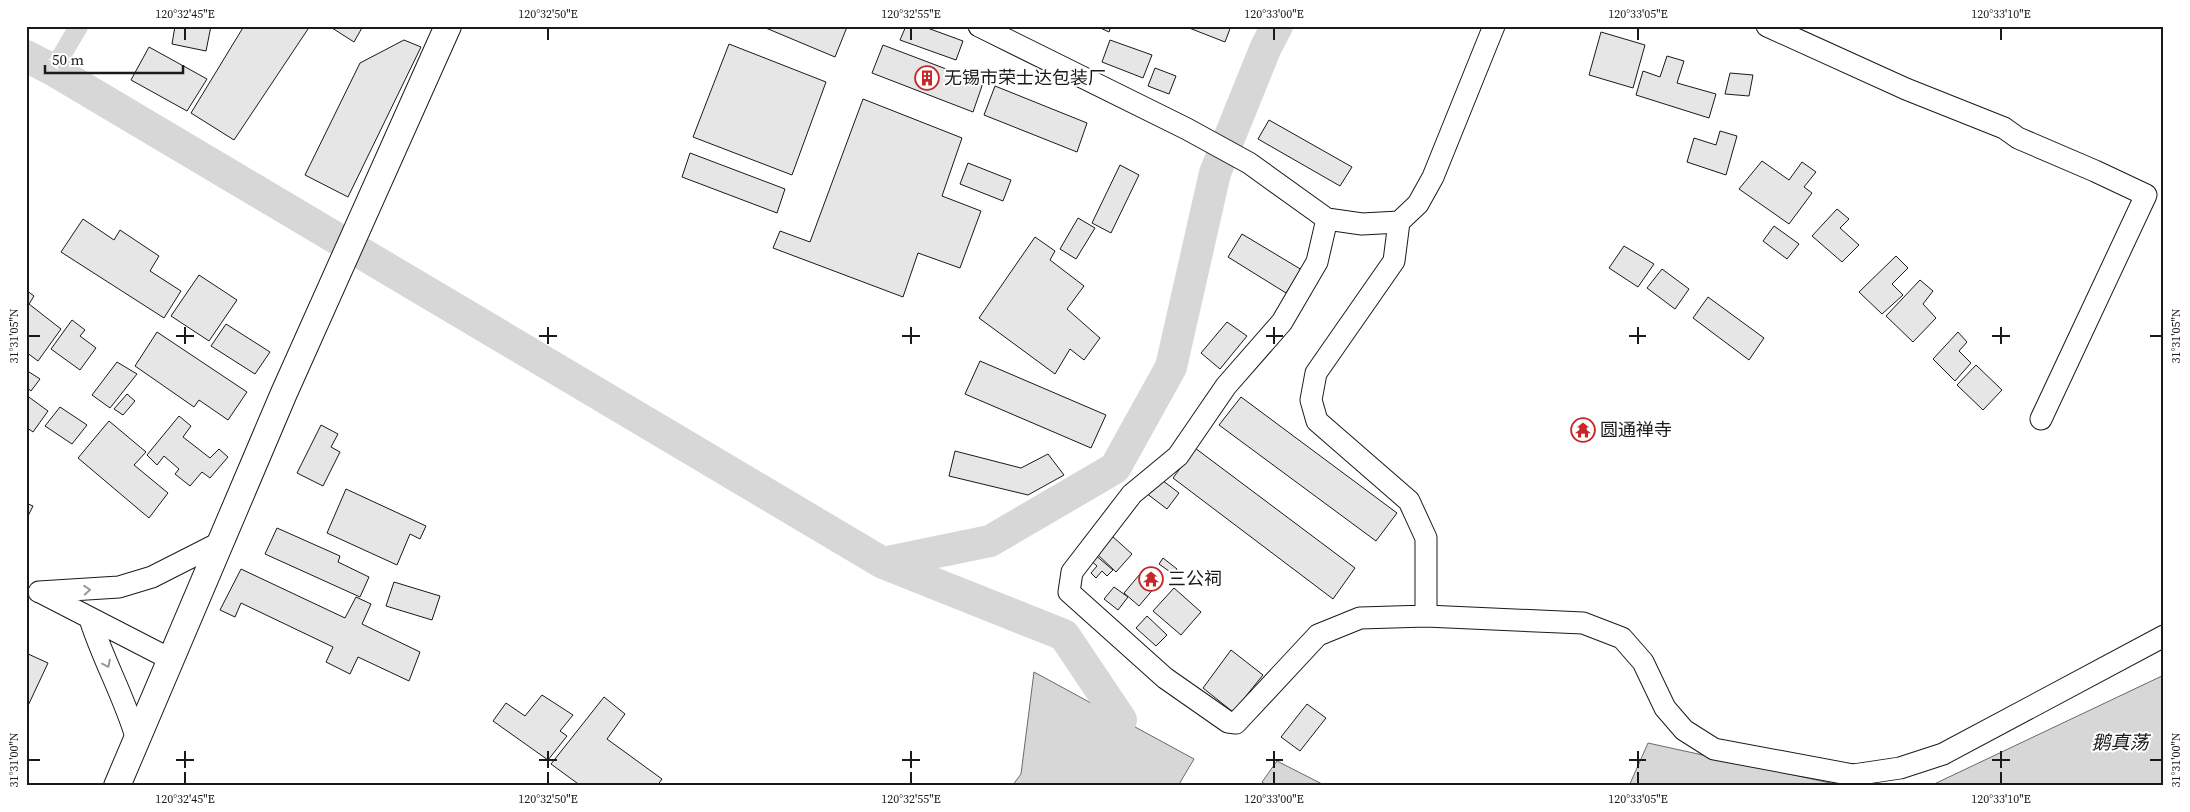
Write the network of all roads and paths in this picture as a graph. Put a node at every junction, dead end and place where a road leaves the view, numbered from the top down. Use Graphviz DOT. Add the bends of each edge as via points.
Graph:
graph roads {
  1 [pos="448,26"];
  2 [pos="979,26"];
  3 [pos="1493,26"];
  4 [pos="1767,26"];
  5 [pos="1327,219"];
  6 [pos="1399,222"];
  7 [pos="2041,419"];
  8 [pos="221,542"];
  9 [pos="32,589"];
  10 [pos="1426,616"];
  11 [pos="90,619"];
  12 [pos="2164,636"];
  13 [pos="172,660"];
  14 [pos="137,740"];
  15 [pos="118,786"];
  1 -- 8 [label="main road"];
  2 -- 5 [label="street" via="1249,163"];
  3 -- 6 [label="street" via="1433,177 1418,204"];
  4 -- 7 [label="street" via="1906,89 2004,128 2018,138 2146,195"];
  5 -- 6 [label="street" via="1362,224"];
  5 -- 10 [label="street" via="1317,262 1282,322 1226,386 1178,456 1132,494 1072,572 1069,592 1165,678 1228,722 1236,723 1318,634 1360,618"];
  6 -- 10 [label="street" via="1394,261 1316,373 1311,400 1317,420 1409,500 1426,538"];
  9 -- 8 [label="street, one-way" via="119,587 152,577"];
  8 -- 13 [label="main road"];
  9 -- 11 [label="street"];
  10 -- 12 [label="street" via="1583,623 1622,638 1643,662 1665,708 1684,730 1714,749 1853,775 1900,768 1943,754"];
  11 -- 13 [label="street"];
  11 -- 14 [label="street, one-way"];
  13 -- 14 [label="main road"];
  14 -- 15 [label="main road"];
}
